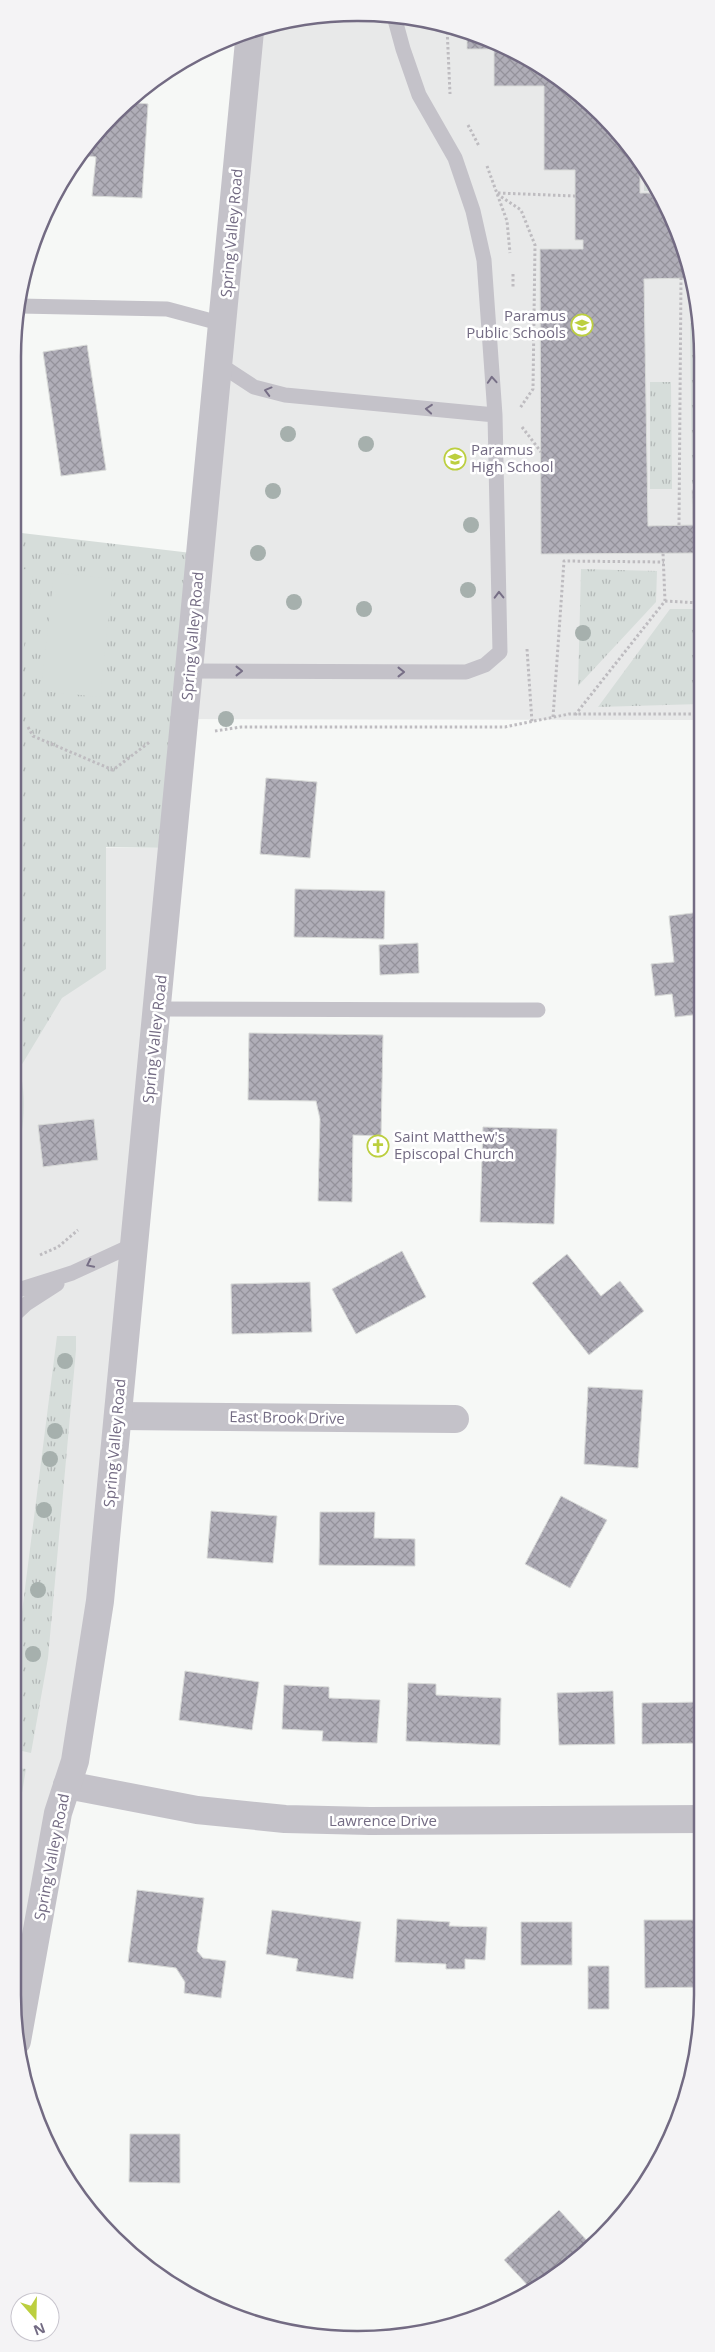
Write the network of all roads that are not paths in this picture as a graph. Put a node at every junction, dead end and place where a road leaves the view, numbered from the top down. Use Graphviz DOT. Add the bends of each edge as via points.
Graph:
graph roads {
  1 [pos="396,24"];
  2 [pos="249,39"];
  3 [pos="25,306"];
  4 [pos="223,324"];
  5 [pos="219,364"];
  6 [pos="495,415"];
  7 [pos="190,671"];
  8 [pos="158,1009"];
  9 [pos="538,1010"];
  10 [pos="134,1244"];
  11 [pos="72,1273"];
  12 [pos="21,1289"];
  13 [pos="21,1309"];
  14 [pos="118,1416"];
  15 [pos="455,1419"];
  16 [pos="67,1785"];
  17 [pos="694,1819"];
  18 [pos="21,1983"];
  19 [pos="26,1994"];
  20 [pos="22,2015"];
  6 -- 1 [label="lane, one-way" via="484,260 473,211 455,158 419,95"];
  2 -- 4 [label="street, Spring Valley Road"];
  3 -- 4 [label="lane" via="167,309"];
  4 -- 5 [label="street, Spring Valley Road"];
  6 -- 5 [label="lane, one-way" via="285,395 254,387"];
  5 -- 7 [label="street, Spring Valley Road"];
  7 -- 6 [label="lane, one-way" via="466,672 485,665 500,652"];
  7 -- 8 [label="street, Spring Valley Road"];
  8 -- 9 [label="lane"];
  8 -- 10 [label="street, Spring Valley Road"];
  10 -- 11 [label="lane, one-way"];
  10 -- 14 [label="street, Spring Valley Road"];
  11 -- 12 [label="lane"];
  11 -- 13 [label="lane"];
  14 -- 15 [label="street, East Brook Drive"];
  14 -- 16 [label="street, Spring Valley Road" via="92,1659 75,1761"];
  16 -- 17 [label="street, Lawrence Drive" via="197,1810 285,1819 370,1822"];
  16 -- 19 [label="street, Spring Valley Road" via="58,1813"];
  18 -- 19 [label="lane"];
  19 -- 20 [label="street, Spring Valley Road"];
}
